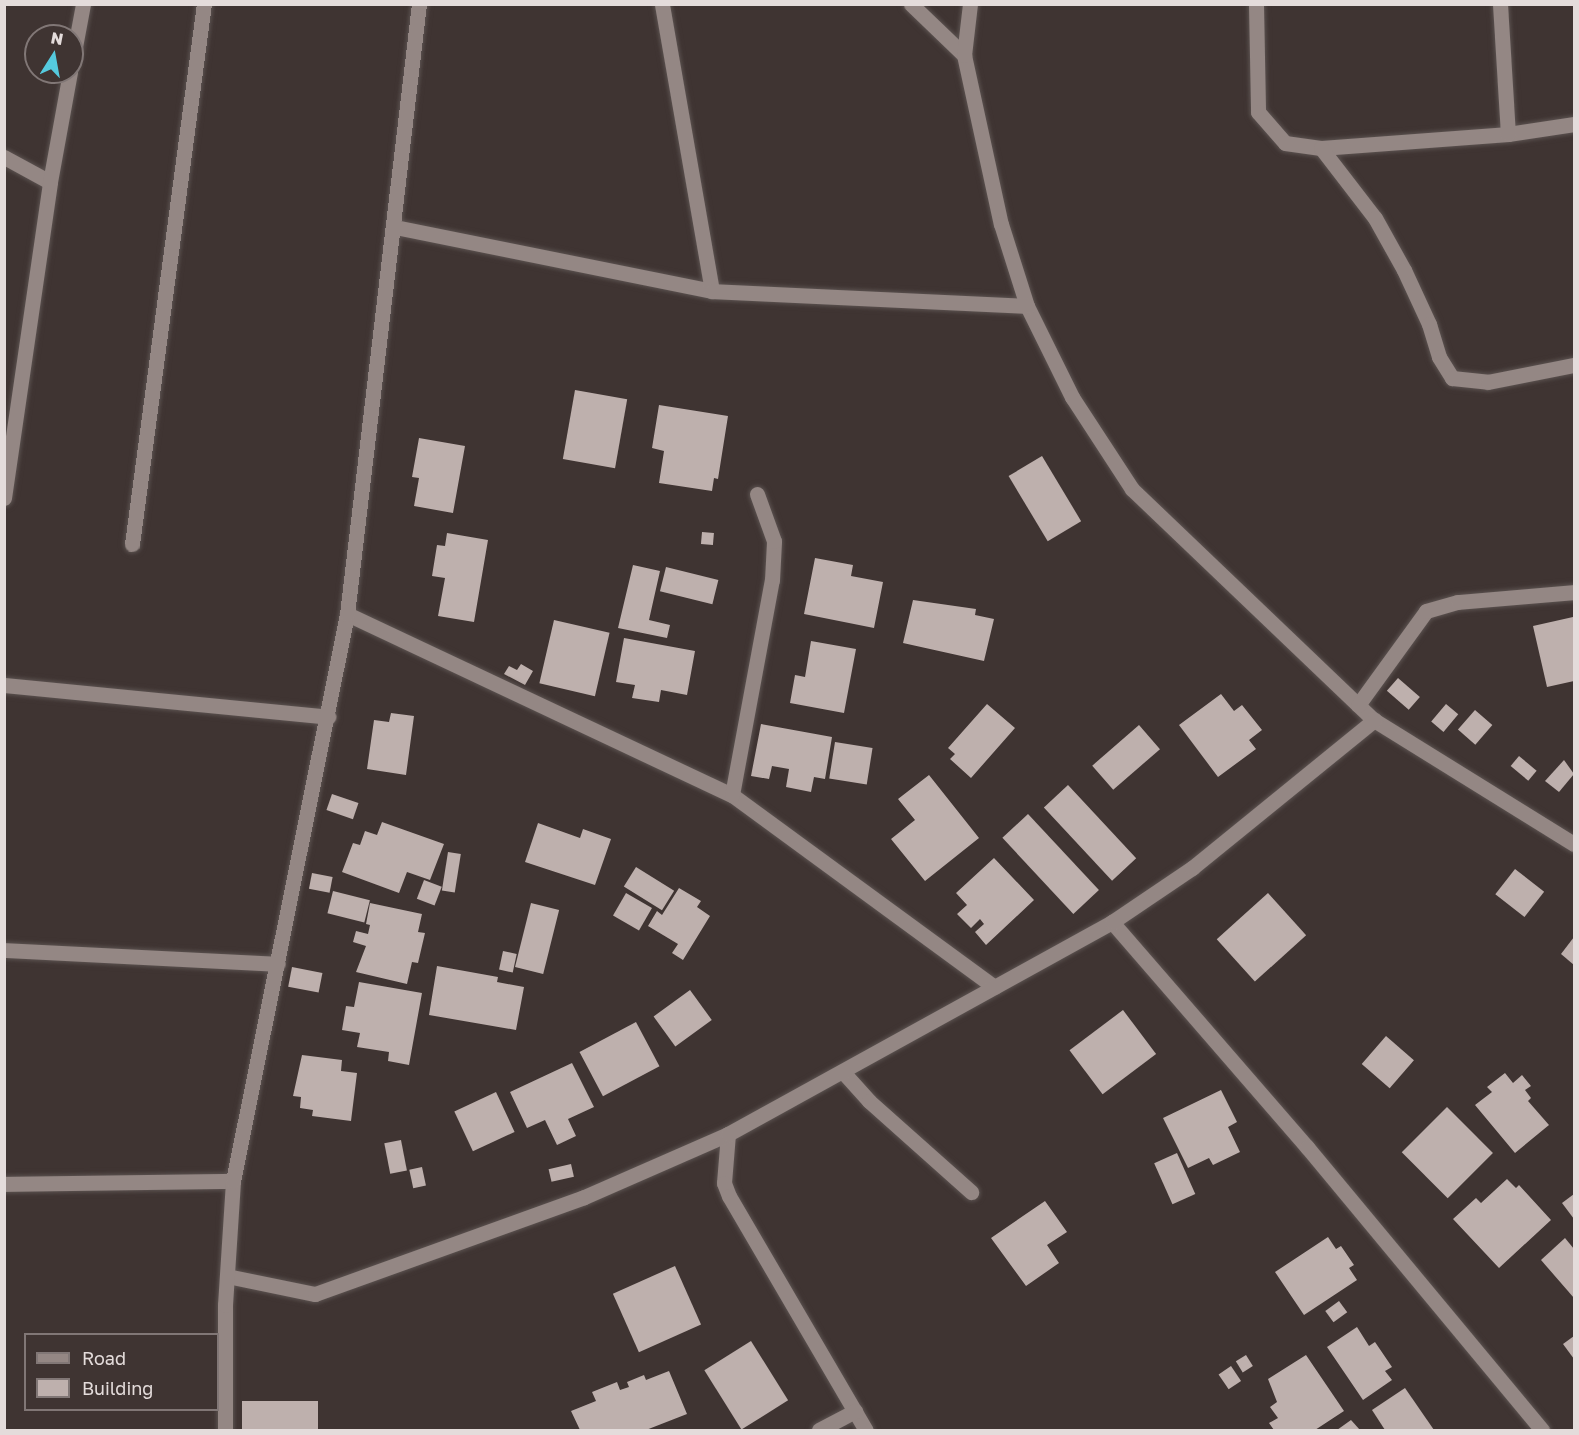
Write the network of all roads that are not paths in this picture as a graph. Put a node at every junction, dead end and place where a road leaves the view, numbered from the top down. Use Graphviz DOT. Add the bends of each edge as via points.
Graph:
graph roads {
  1 [pos="83,4"];
  2 [pos="204,4"];
  3 [pos="419,4"];
  4 [pos="662,4"];
  5 [pos="911,4"];
  6 [pos="970,4"];
  7 [pos="1256,4"];
  8 [pos="1500,4"];
  9 [pos="79,24"];
  10 [pos="964,55"];
  11 [pos="68,84"];
  12 [pos="1575,124"];
  13 [pos="1508,134"];
  14 [pos="1321,148"];
  15 [pos="4,157"];
  16 [pos="50,182"];
  17 [pos="395,227"];
  18 [pos="712,291"];
  19 [pos="1027,306"];
  20 [pos="1575,365"];
  21 [pos="757,494"];
  22 [pos="4,498"];
  23 [pos="132,544"];
  24 [pos="1575,592"];
  25 [pos="347,614"];
  26 [pos="4,685"];
  27 [pos="1358,705"];
  28 [pos="328,717"];
  29 [pos="1374,720"];
  30 [pos="732,795"];
  31 [pos="1572,837"];
  32 [pos="1112,922"];
  33 [pos="4,950"];
  34 [pos="278,964"];
  35 [pos="994,987"];
  36 [pos="843,1072"];
  37 [pos="728,1134"];
  38 [pos="233,1181"];
  39 [pos="4,1184"];
  40 [pos="971,1192"];
  41 [pos="227,1276"];
  42 [pos="855,1411"];
  43 [pos="225,1431"];
  44 [pos="819,1431"];
  45 [pos="866,1431"];
  46 [pos="1542,1431"];
  1 -- 9 [label="street"];
  2 -- 23 [label="street"];
  3 -- 17 [label="street"];
  4 -- 18 [label="street"];
  5 -- 10 [label="street"];
  6 -- 10 [label="street"];
  7 -- 14 [label="street" via="1258,111 1285,143"];
  8 -- 13 [label="street"];
  10 -- 19 [label="street" via="1001,224"];
  11 -- 16 [label="street"];
  12 -- 13 [label="street"];
  13 -- 14 [label="street"];
  14 -- 20 [label="street" via="1375,218 1452,378 1488,382"];
  15 -- 16 [label="street"];
  16 -- 22 [label="street"];
  17 -- 18 [label="street"];
  17 -- 25 [label="street"];
  18 -- 19 [label="street"];
  19 -- 27 [label="street" via="1072,397 1132,489"];
  21 -- 30 [label="street" via="774,541 772,580"];
  24 -- 27 [label="street" via="1458,602 1426,611"];
  25 -- 28 [label="street"];
  25 -- 30 [label="street"];
  26 -- 28 [label="street"];
  27 -- 29 [label="street"];
  28 -- 34 [label="street"];
  29 -- 31 [label="street"];
  29 -- 32 [label="street" via="1192,868"];
  30 -- 35 [label="street"];
  32 -- 35 [label="street"];
  32 -- 46 [label="street" via="1307,1147"];
  33 -- 34 [label="street"];
  34 -- 38 [label="street"];
  35 -- 36 [label="street"];
  36 -- 37 [label="street"];
  36 -- 40 [label="street"];
  37 -- 41 [label="street" via="584,1197 315,1294"];
  37 -- 42 [label="street" via="724,1183 729,1196"];
  38 -- 39 [label="street"];
  38 -- 41 [label="street"];
  41 -- 43 [label="street"];
  42 -- 44 [label="street"];
  42 -- 45 [label="street"];
}
